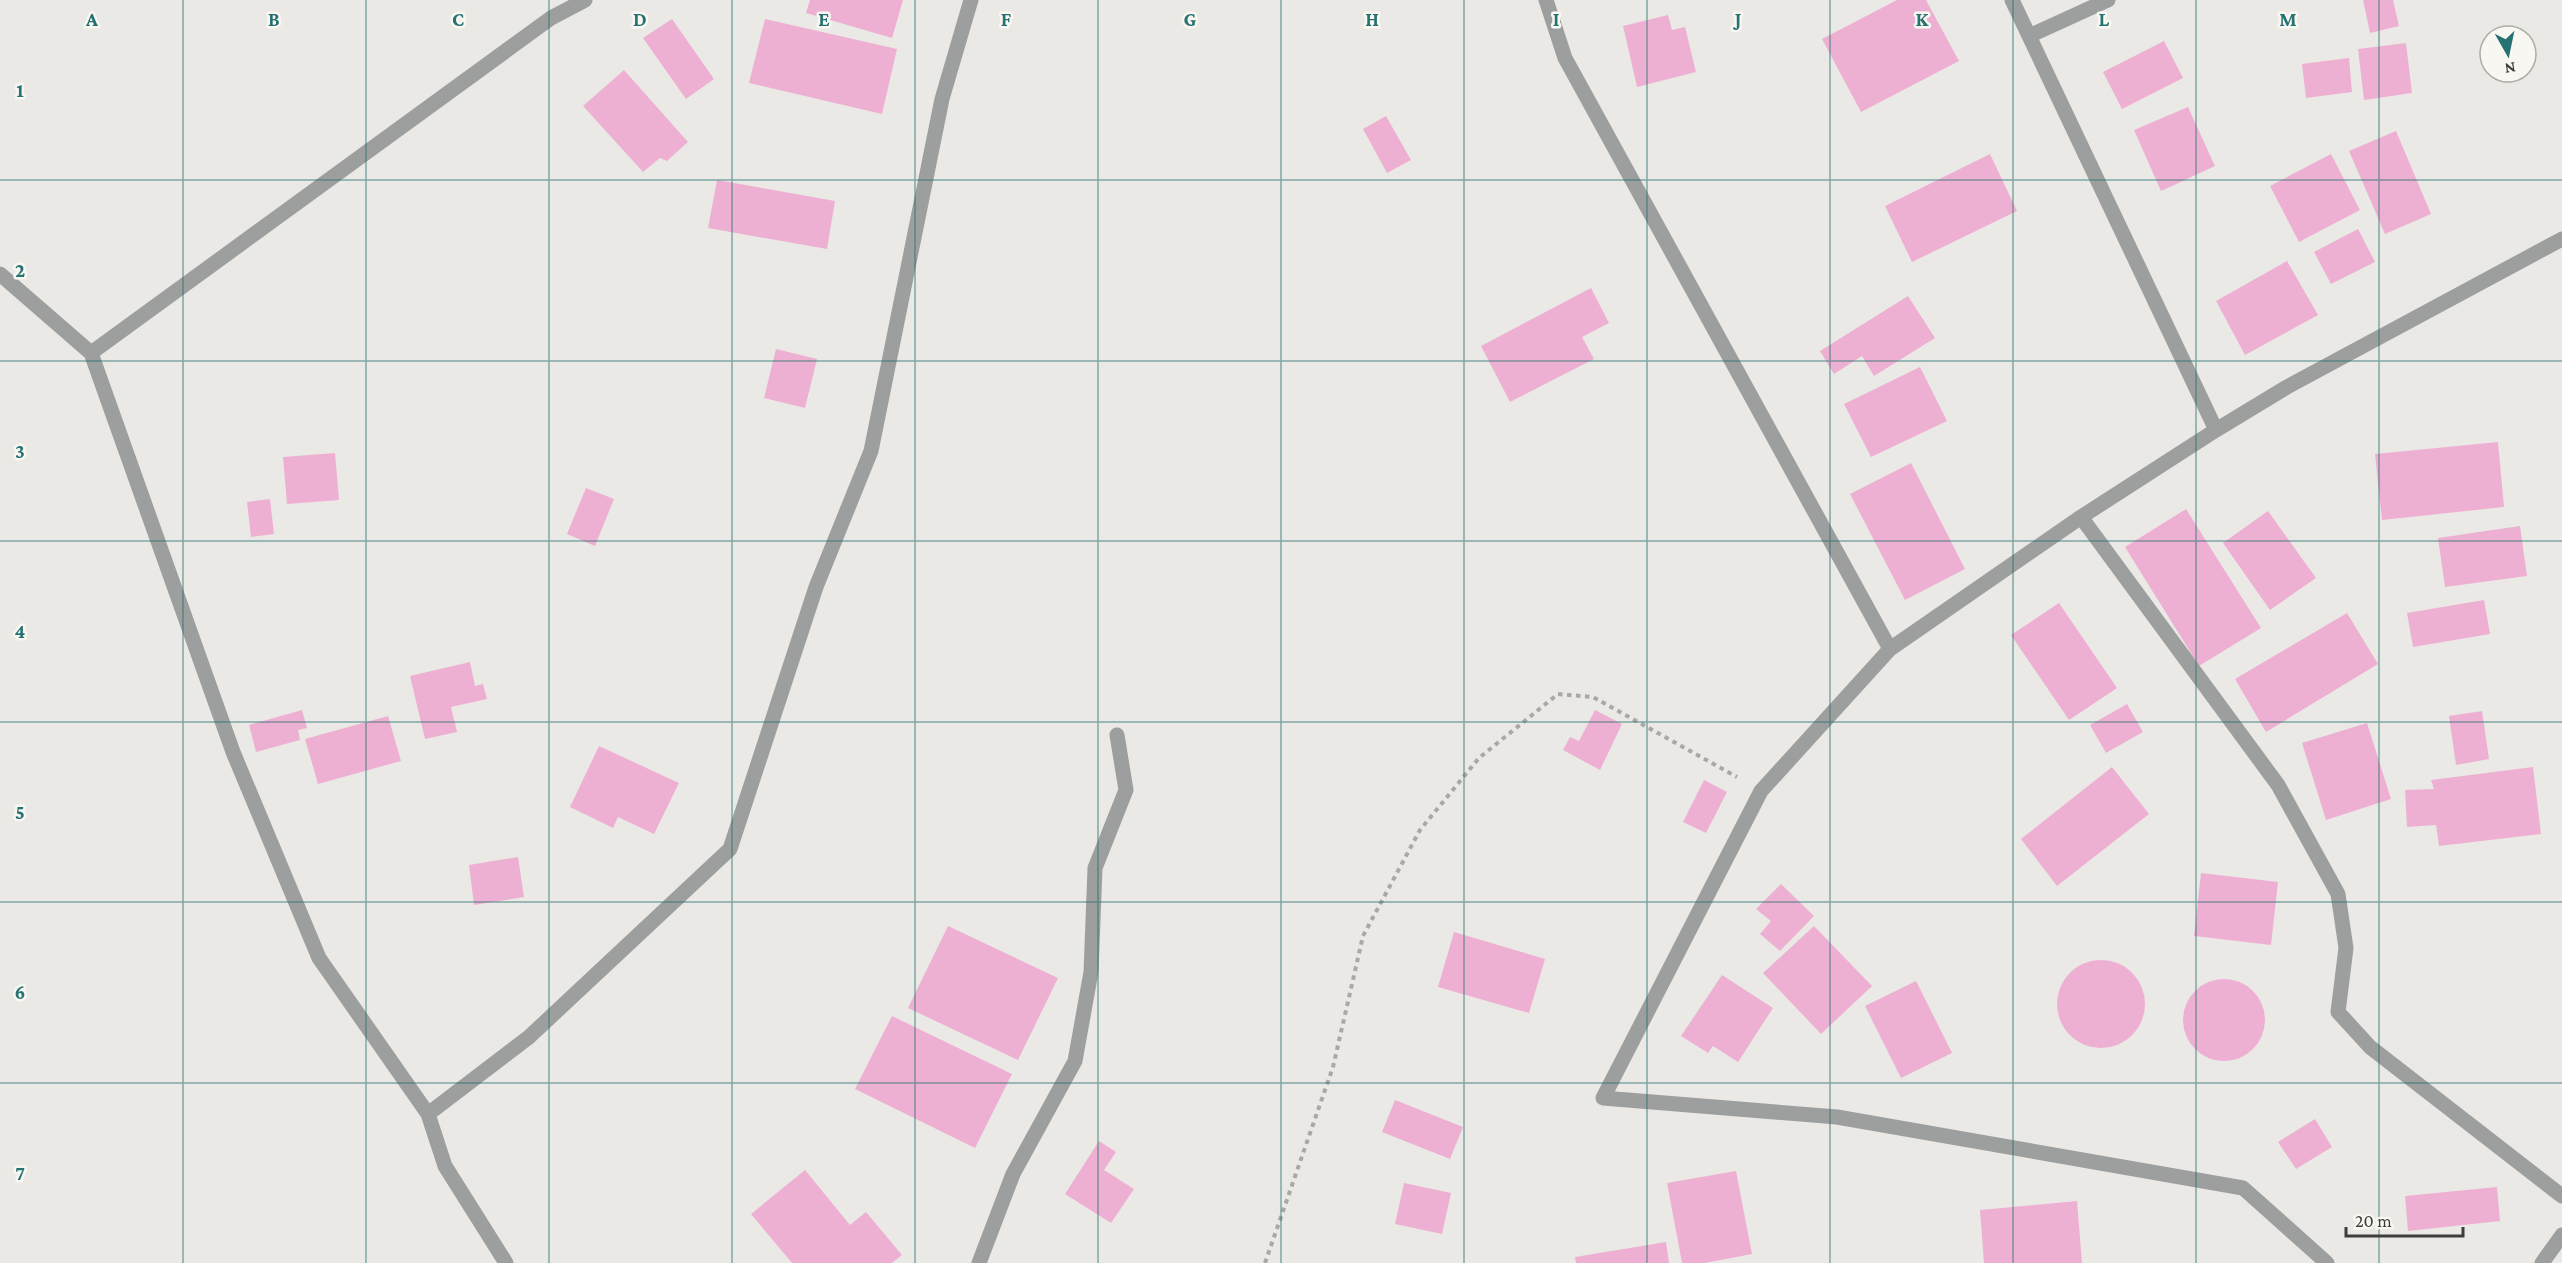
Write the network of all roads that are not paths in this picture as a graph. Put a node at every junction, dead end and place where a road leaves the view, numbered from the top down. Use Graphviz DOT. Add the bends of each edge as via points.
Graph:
graph roads {
  1 [pos="585,0"];
  2 [pos="971,0"];
  3 [pos="1546,0"];
  4 [pos="2012,0"];
  5 [pos="2108,0"];
  6 [pos="2029,36"];
  7 [pos="2562,239"];
  8 [pos="0,274"];
  9 [pos="91,353"];
  10 [pos="2216,430"];
  11 [pos="2081,517"];
  12 [pos="1890,649"];
  13 [pos="1117,735"];
  14 [pos="428,1114"];
  15 [pos="2562,1196"];
  16 [pos="2562,1235"];
  17 [pos="506,1263"];
  18 [pos="979,1263"];
  19 [pos="2327,1263"];
  20 [pos="2542,1263"];
  1 -- 9 [label="street" via="551,18"];
  2 -- 14 [label="street" via="942,99 871,451 816,587 730,849 529,1037"];
  3 -- 12 [label="street" via="1565,58"];
  4 -- 6 [label="street"];
  5 -- 6 [label="street"];
  6 -- 10 [label="street"];
  7 -- 10 [label="street" via="2287,387"];
  8 -- 9 [label="street"];
  9 -- 14 [label="street" via="232,752 319,958"];
  10 -- 11 [label="street"];
  11 -- 12 [label="street"];
  11 -- 15 [label="street" via="2278,785 2338,894 2346,948 2338,1012 2370,1047"];
  12 -- 19 [label="street" via="1761,791 1603,1098 1837,1117 2243,1188"];
  13 -- 18 [label="street" via="1126,790 1095,868 1091,972 1075,1061 1013,1174"];
  14 -- 17 [label="street" via="445,1166"];
  16 -- 20 [label="street"];
}
